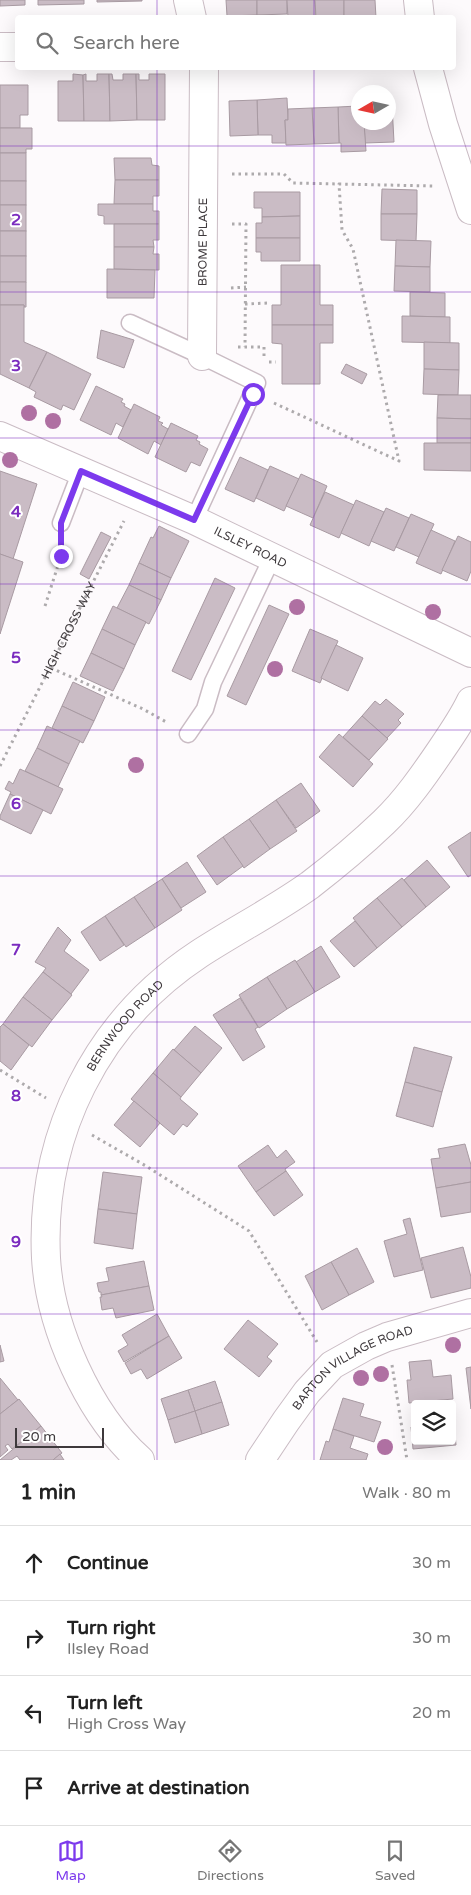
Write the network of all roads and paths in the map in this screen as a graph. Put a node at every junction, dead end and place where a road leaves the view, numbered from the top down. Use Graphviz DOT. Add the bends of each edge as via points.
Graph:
graph roads {
  1 [pos="188,0"];
  2 [pos="418,0"];
  3 [pos="191,15"];
  4 [pos="420,15"];
  5 [pos="15,46"];
  6 [pos="0,47"];
  7 [pos="204,70"];
  8 [pos="429,70"];
  9 [pos="225,174"];
  10 [pos="339,184"];
  11 [pos="420,186"];
  12 [pos="471,210"];
  13 [pos="203,224"];
  14 [pos="269,303"];
  15 [pos="246,304"];
  16 [pos="130,323"];
  17 [pos="245,347"];
  18 [pos="202,356"];
  19 [pos="255,388"];
  20 [pos="0,436"];
  21 [pos="81,471"];
  22 [pos="137,495"];
  23 [pos="194,520"];
  24 [pos="61,523"];
  25 [pos="272,558"];
  26 [pos="45,606"];
  27 [pos="471,653"];
  28 [pos="51,668"];
  29 [pos="471,701"];
  30 [pos="144,709"];
  31 [pos="188,734"];
  32 [pos="0,766"];
  33 [pos="0,1070"];
  34 [pos="68,1116"];
  35 [pos="471,1313"];
  36 [pos="387,1337"];
  37 [pos="332,1365"];
  38 [pos="140,1460"];
  39 [pos="260,1460"];
  40 [pos="407,1460"];
  1 -- 3 [label="street"];
  2 -- 4 [label="street"];
  5 -- 6 [label="street"];
  7 -- 13 [label="street, BROME PLACE"];
  8 -- 12 [label="street"];
  9 -- 10 [label="path" via="284,174 293,183"];
  10 -- 11 [label="path"];
  10 -- 19 [label="path" via="342,230 353,249 399,461"];
  13 -- 15 [label="path" via="246,224"];
  13 -- 18 [label="street, BROME PLACE"];
  14 -- 15 [label="path"];
  15 -- 17 [label="path"];
  16 -- 18 [label="lane"];
  18 -- 19 [label="lane"];
  19 -- 23 [label="lane"];
  20 -- 21 [label="street, ILSLEY ROAD"];
  21 -- 22 [label="street, ILSLEY ROAD"];
  21 -- 24 [label="lane"];
  22 -- 23 [label="street, ILSLEY ROAD"];
  22 -- 28 [label="path, HIGH CROSS WAY"];
  23 -- 25 [label="street, ILSLEY ROAD"];
  24 -- 26 [label="path" via="61,556"];
  25 -- 27 [label="street, ILSLEY ROAD"];
  25 -- 31 [label="lane" via="213,682 205,709"];
  28 -- 30 [label="path"];
  28 -- 32 [label="path, HIGH CROSS WAY"];
  29 -- 34 [label="street, BERNWOOD ROAD" via="425,773 386,821 309,886 199,954 136,1005 86,1074"];
  33 -- 34 [label="path" via="39,1093"];
  34 -- 37 [label="path" via="93,1135 248,1231"];
  34 -- 38 [label="street, BERNWOOD ROAD" via="50,1179 45,1227 48,1279 61,1331 80,1378 109,1426"];
  35 -- 36 [label="street, BARTON VILLAGE ROAD"];
  36 -- 37 [label="street, BARTON VILLAGE ROAD"];
  36 -- 40 [label="path"];
  37 -- 39 [label="street, BARTON VILLAGE ROAD" via="307,1392"];
}
